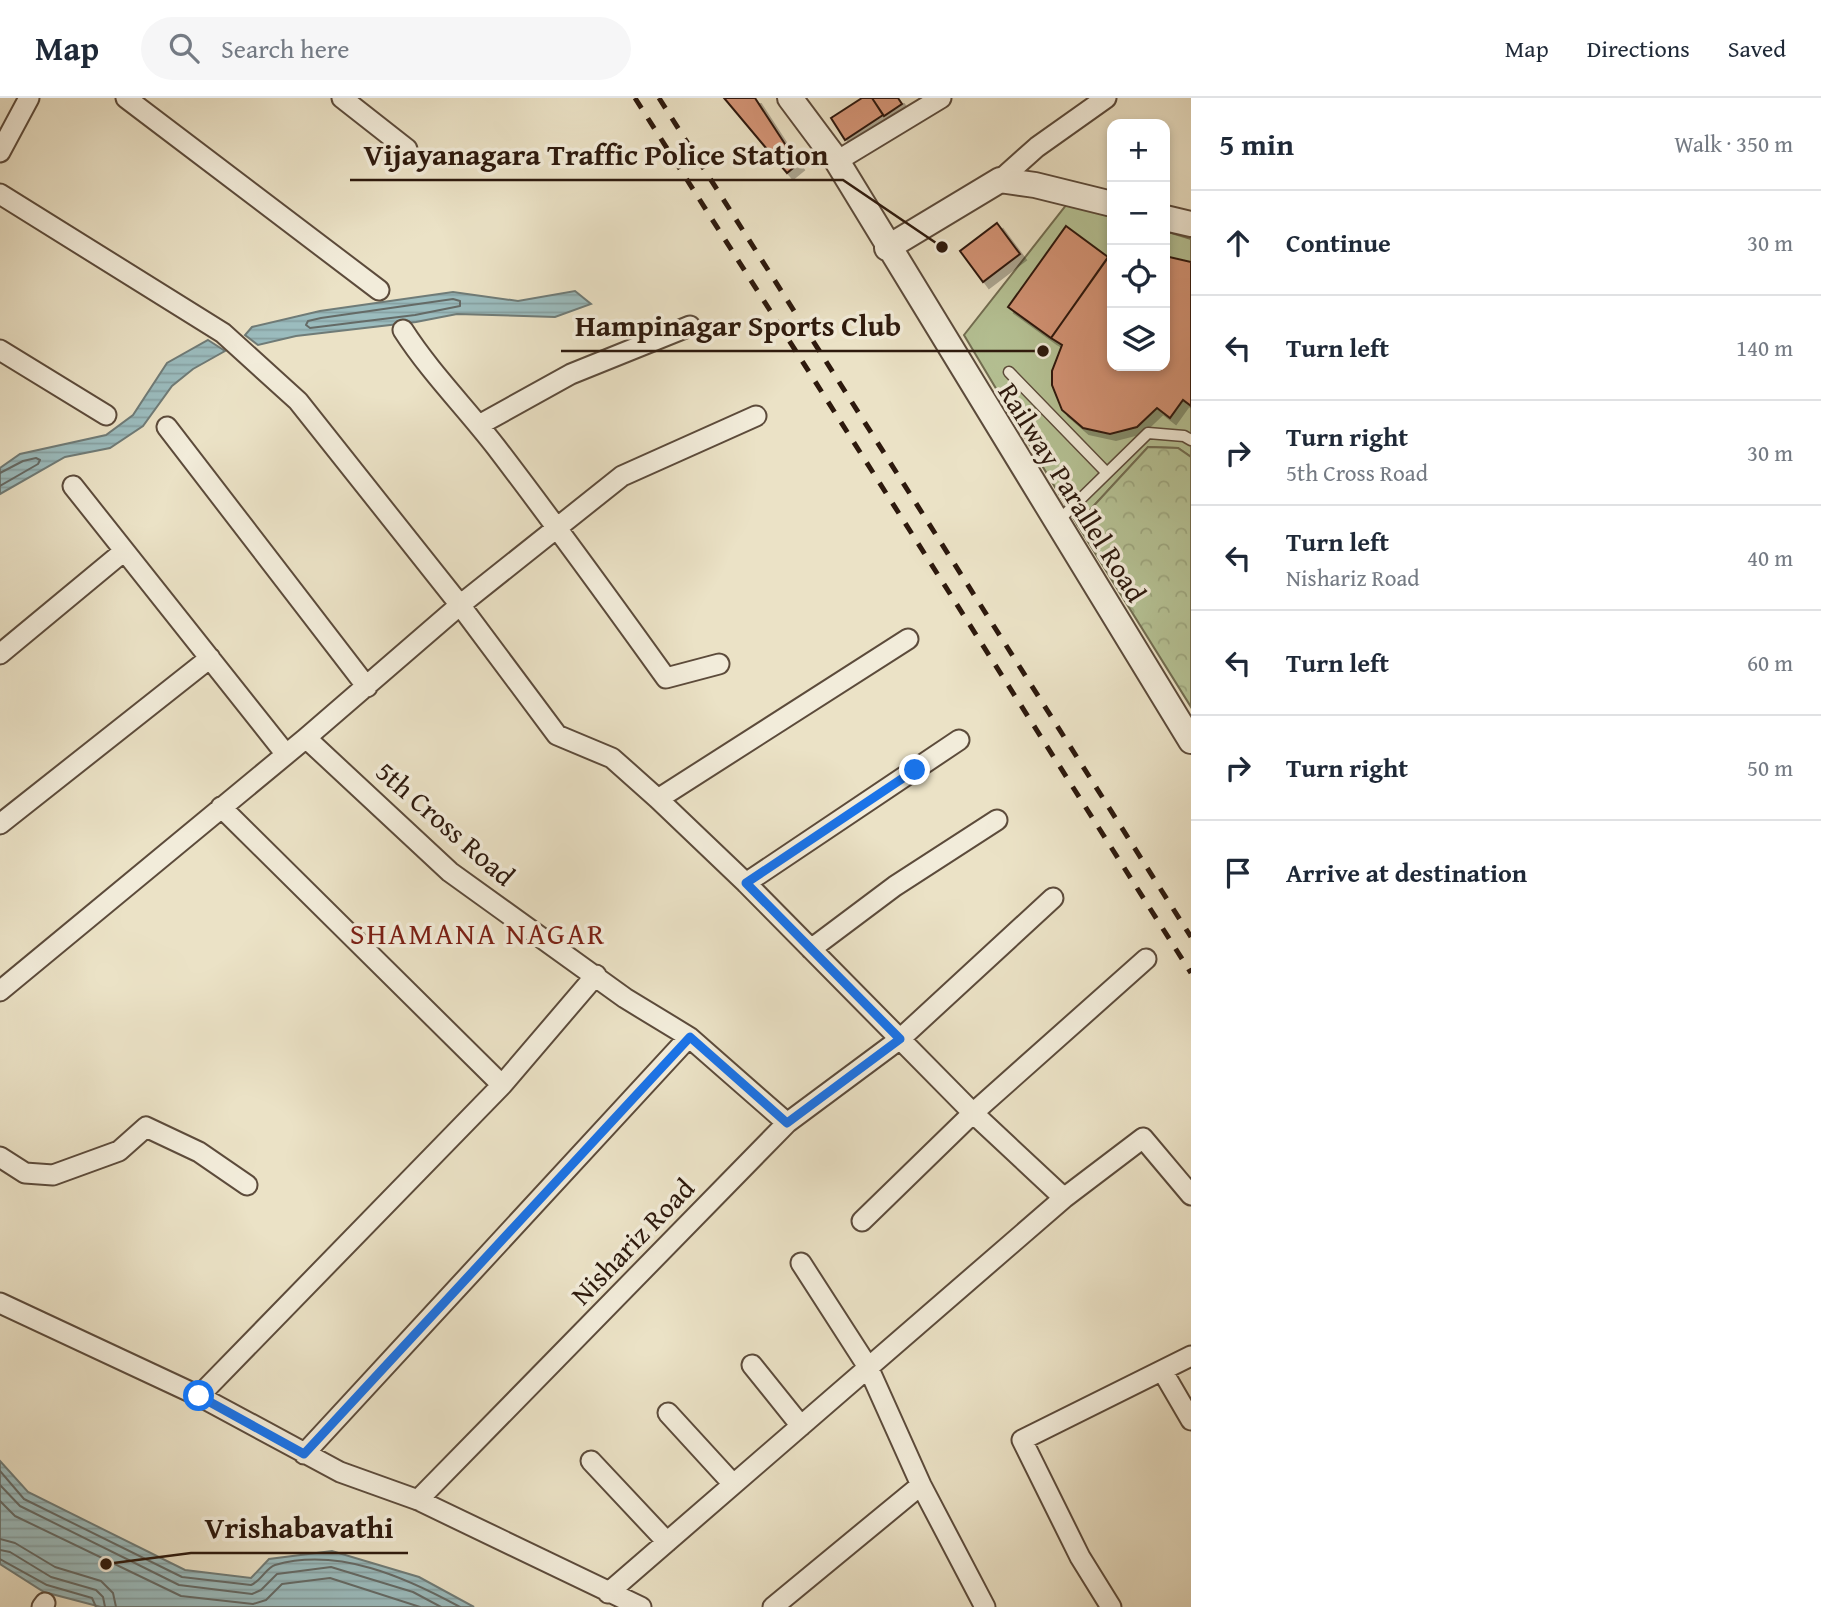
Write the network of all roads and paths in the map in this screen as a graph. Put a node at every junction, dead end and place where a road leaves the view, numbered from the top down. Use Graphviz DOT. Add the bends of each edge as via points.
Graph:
graph roads {
  1 [pos="29,98"];
  2 [pos="126,98"];
  3 [pos="342,98"];
  4 [pos="790,98"];
  5 [pos="941,98"];
  6 [pos="1106,98"];
  7 [pos="407,149"];
  8 [pos="0,152"];
  9 [pos="837,161"];
  10 [pos="1000,180"];
  11 [pos="0,194"];
  12 [pos="1107,203"];
  13 [pos="1170,219"];
  14 [pos="1191,224"];
  15 [pos="887,248"];
  16 [pos="379,290"];
  17 [pos="690,326"];
  18 [pos="403,330"];
  19 [pos="0,350"];
  20 [pos="1009,372"];
  21 [pos="106,415"];
  22 [pos="756,416"];
  23 [pos="479,425"];
  24 [pos="167,427"];
  25 [pos="1191,440"];
  26 [pos="1107,473"];
  27 [pos="73,486"];
  28 [pos="1057,523"];
  29 [pos="559,529"];
  30 [pos="123,552"];
  31 [pos="460,605"];
  32 [pos="908,639"];
  33 [pos="0,654"];
  34 [pos="210,658"];
  35 [pos="719,664"];
  36 [pos="367,687"];
  37 [pos="306,738"];
  38 [pos="959,740"];
  39 [pos="1191,741"];
  40 [pos="285,753"];
  41 [pos="658,799"];
  42 [pos="221,807"];
  43 [pos="997,820"];
  44 [pos="0,824"];
  45 [pos="746,883"];
  46 [pos="1053,898"];
  47 [pos="811,949"];
  48 [pos="1146,959"];
  49 [pos="596,975"];
  50 [pos="0,991"];
  51 [pos="690,1037"];
  52 [pos="900,1039"];
  53 [pos="502,1084"];
  54 [pos="973,1113"];
  55 [pos="787,1123"];
  56 [pos="0,1157"];
  57 [pos="247,1185"];
  58 [pos="1191,1195"];
  59 [pos="1065,1198"];
  60 [pos="862,1221"];
  61 [pos="801,1263"];
  62 [pos="0,1303"];
  63 [pos="1191,1356"];
  64 [pos="752,1365"];
  65 [pos="868,1367"];
  66 [pos="1163,1372"];
  67 [pos="199,1396"];
  68 [pos="668,1413"];
  69 [pos="1191,1420"];
  70 [pos="801,1426"];
  71 [pos="304,1454"];
  72 [pos="591,1461"];
  73 [pos="733,1484"];
  74 [pos="921,1485"];
  75 [pos="418,1500"];
  76 [pos="667,1542"];
  77 [pos="614,1599"];
  78 [pos="641,1607"];
  79 [pos="773,1607"];
  80 [pos="985,1607"];
  81 [pos="1111,1607"];
  1 -- 8 [label="street"];
  2 -- 16 [label="street"];
  3 -- 7 [label="street"];
  4 -- 9 [label="street, Railway Parallel Road"];
  5 -- 9 [label="street"];
  6 -- 10 [label="street"];
  9 -- 15 [label="street, Railway Parallel Road"];
  10 -- 12 [label="street"];
  10 -- 15 [label="street"];
  11 -- 31 [label="street" via="223,332 298,401"];
  13 -- 14 [label="street"];
  15 -- 28 [label="street, Railway Parallel Road"];
  17 -- 23 [label="street" via="571,374"];
  18 -- 23 [label="street" via="422,360"];
  19 -- 21 [label="street"];
  20 -- 26 [label="lane"];
  22 -- 29 [label="street" via="622,476"];
  23 -- 29 [label="street"];
  24 -- 36 [label="street"];
  25 -- 26 [label="lane" via="1148,433"];
  26 -- 28 [label="lane"];
  27 -- 30 [label="street"];
  28 -- 39 [label="street, Railway Parallel Road"];
  29 -- 31 [label="street"];
  29 -- 35 [label="street" via="666,678"];
  30 -- 33 [label="street"];
  30 -- 34 [label="street"];
  31 -- 36 [label="street"];
  31 -- 41 [label="street" via="557,735 612,758"];
  32 -- 41 [label="street"];
  34 -- 40 [label="street"];
  34 -- 44 [label="street"];
  36 -- 37 [label="street"];
  37 -- 40 [label="street"];
  37 -- 49 [label="street, 5th Cross Road" via="450,872"];
  38 -- 45 [label="street"];
  40 -- 42 [label="street"];
  41 -- 45 [label="street"];
  42 -- 50 [label="street"];
  42 -- 53 [label="street"];
  43 -- 47 [label="street" via="895,886"];
  45 -- 47 [label="street"];
  46 -- 52 [label="street, Nishariz Road"];
  47 -- 52 [label="street"];
  48 -- 54 [label="street"];
  49 -- 51 [label="street, 5th Cross Road"];
  49 -- 53 [label="street"];
  51 -- 55 [label="street, 5th Cross Road"];
  51 -- 71 [label="street"];
  52 -- 54 [label="street"];
  52 -- 55 [label="street, Nishariz Road"];
  53 -- 67 [label="street"];
  54 -- 59 [label="street"];
  54 -- 60 [label="street"];
  55 -- 75 [label="street, Nishariz Road"];
  56 -- 57 [label="street" via="25,1173 53,1175 119,1151 146,1127 199,1152"];
  58 -- 59 [label="street" via="1143,1138"];
  59 -- 65 [label="street"];
  61 -- 65 [label="street"];
  62 -- 67 [label="street"];
  63 -- 66 [label="street"];
  64 -- 70 [label="street"];
  65 -- 70 [label="street"];
  65 -- 74 [label="street"];
  66 -- 69 [label="street"];
  66 -- 81 [label="street" via="1022,1440 1080,1557"];
  67 -- 71 [label="street"];
  68 -- 73 [label="street"];
  70 -- 73 [label="street"];
  71 -- 75 [label="street"];
  72 -- 76 [label="street"];
  73 -- 76 [label="street"];
  74 -- 79 [label="street"];
  74 -- 80 [label="street"];
  75 -- 77 [label="street"];
  76 -- 77 [label="street"];
  77 -- 78 [label="street"];
}
